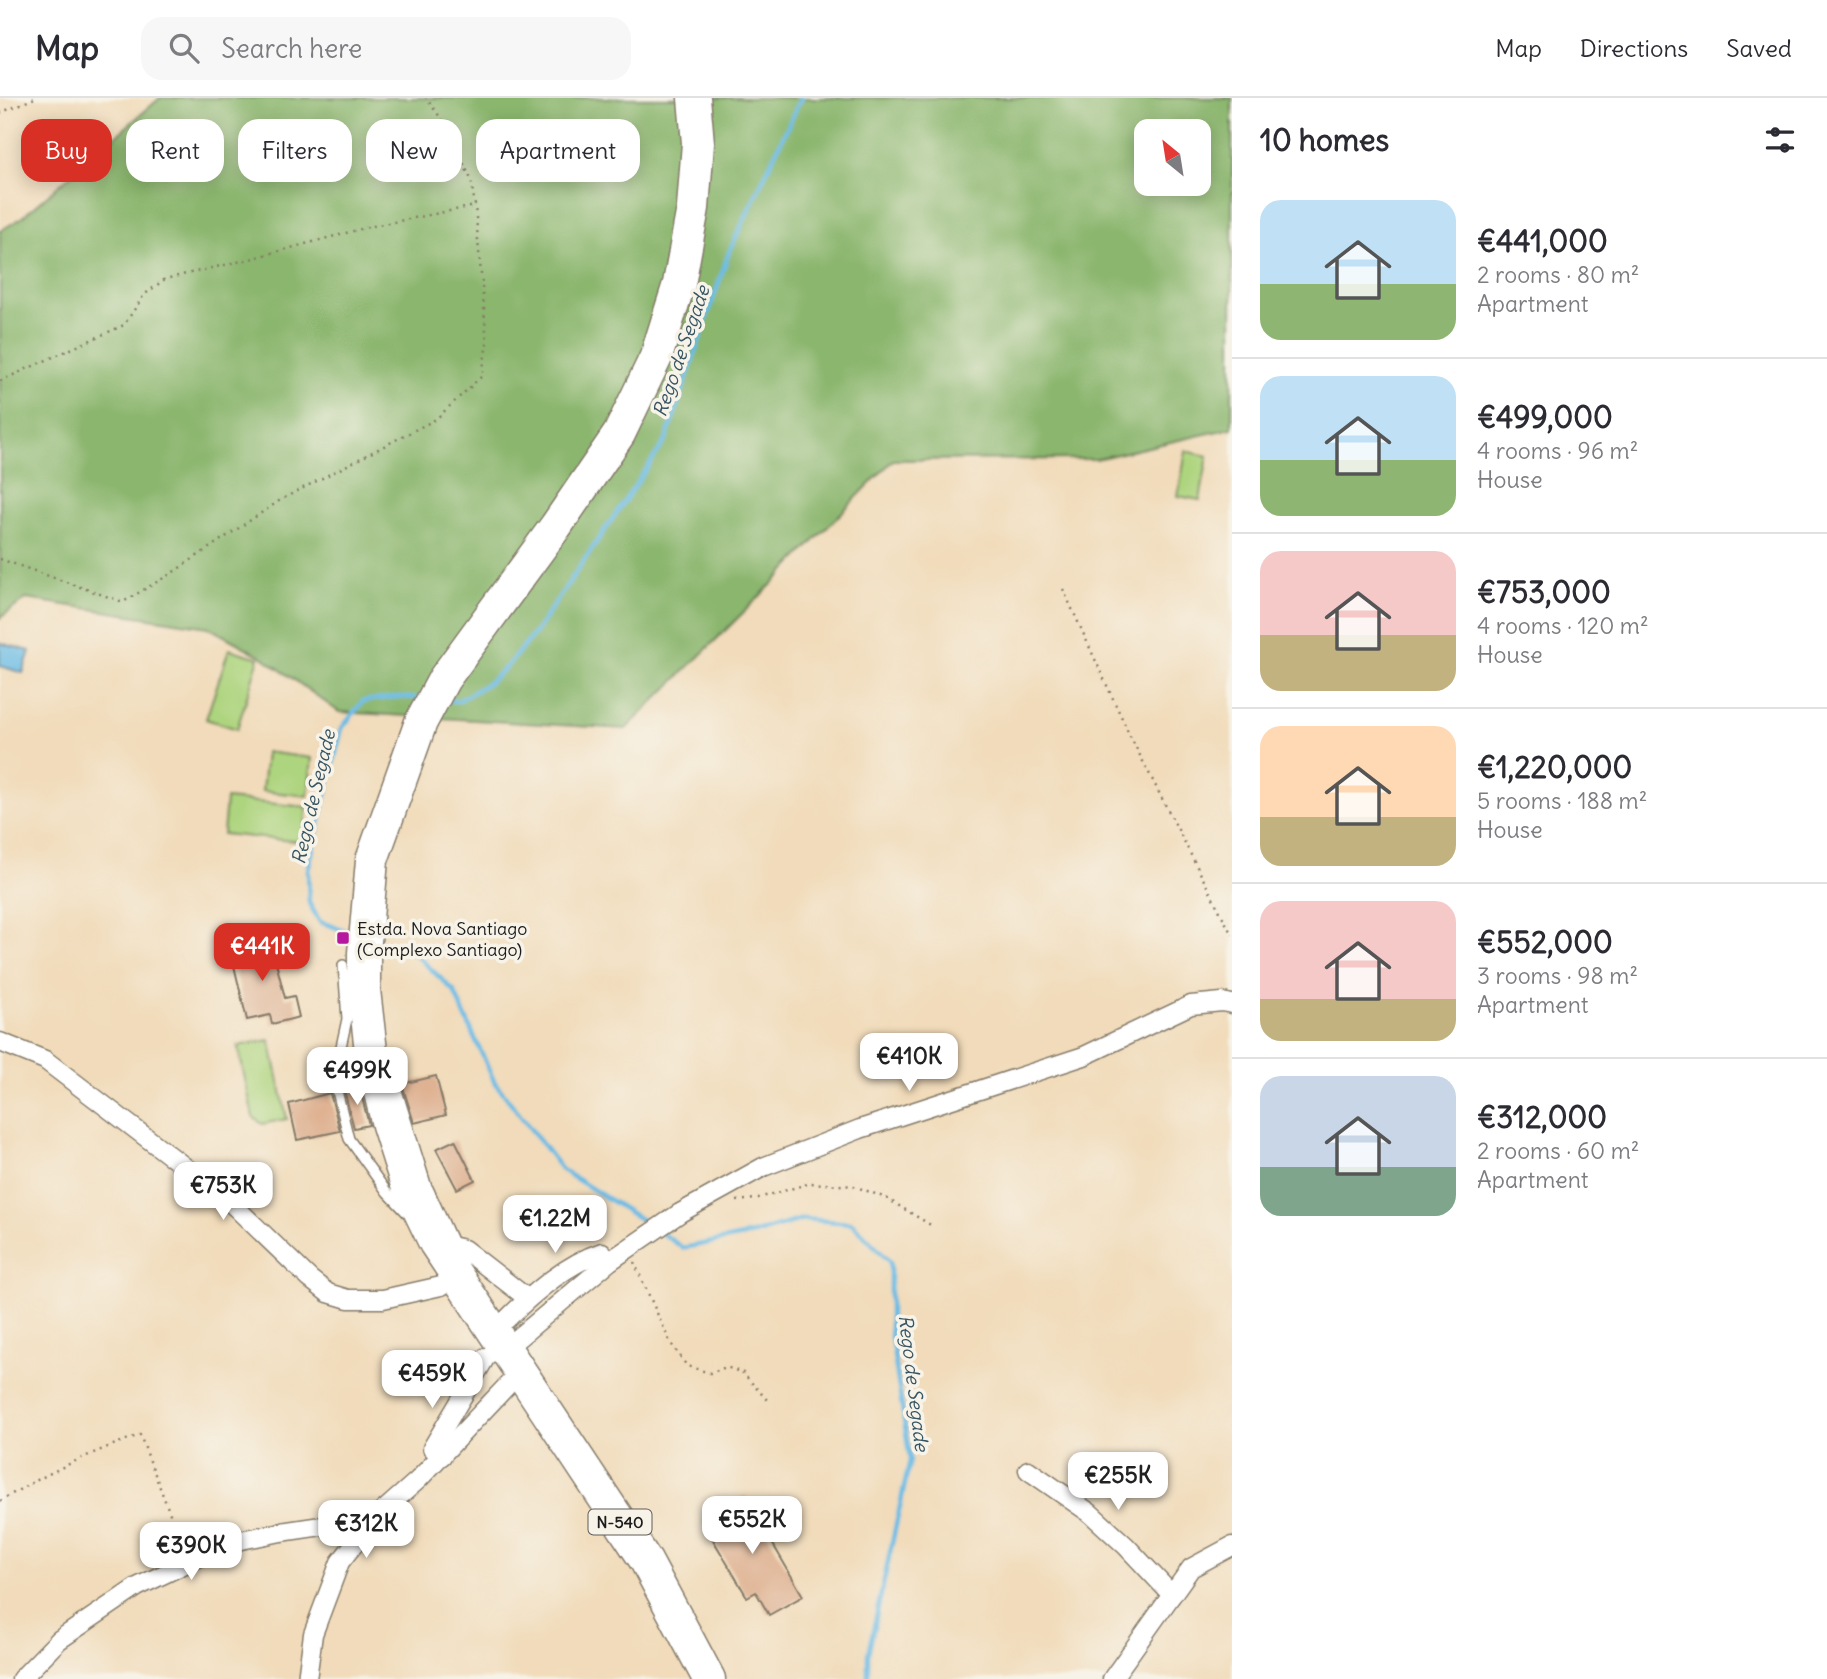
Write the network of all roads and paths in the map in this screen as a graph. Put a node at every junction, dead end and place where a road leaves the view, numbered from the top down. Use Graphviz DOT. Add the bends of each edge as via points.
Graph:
graph roads {
  1 [pos="34,98"];
  2 [pos="426,98"];
  3 [pos="694,98"];
  4 [pos="0,113"];
  5 [pos="475,206"];
  6 [pos="0,382"];
  7 [pos="0,559"];
  8 [pos="1063,589"];
  9 [pos="1232,934"];
  10 [pos="343,965"];
  11 [pos="364,990"];
  12 [pos="1232,1004"];
  13 [pos="0,1042"];
  14 [pos="426,1184"];
  15 [pos="724,1189"];
  16 [pos="934,1227"];
  17 [pos="443,1247"];
  18 [pos="628,1249"];
  19 [pos="610,1261"];
  20 [pos="527,1298"];
  21 [pos="504,1349"];
  22 [pos="768,1401"];
  23 [pos="442,1456"];
  24 [pos="1028,1470"];
  25 [pos="0,1501"];
  26 [pos="375,1518"];
  27 [pos="1232,1546"];
  28 [pos="196,1559"];
  29 [pos="1172,1595"];
  30 [pos="21,1679"];
  31 [pos="307,1679"];
  32 [pos="709,1679"];
  33 [pos="1112,1679"];
  1 -- 4 [label="path"];
  2 -- 5 [label="path" via="443,121 471,179"];
  3 -- 11 [label="highway, N-540" via="698,143 693,208 679,284 656,357 619,434 444,679 421,722 372,860"];
  5 -- 6 [label="path" via="368,227 165,279 144,295 124,325"];
  5 -- 7 [label="path" via="487,342 482,376 436,419 282,499 123,602"];
  8 -- 9 [label="path" via="1130,736"];
  10 -- 17 [label="lane" via="347,1019 334,1079 349,1139 387,1192"];
  11 -- 14 [label="lane"];
  11 -- 17 [label="highway, N-540" via="372,1060 388,1125 407,1185"];
  12 -- 15 [label="street" via="1191,1004 1084,1056 860,1129 763,1167"];
  13 -- 17 [label="street" via="45,1060 228,1200 328,1293 383,1299 441,1286"];
  14 -- 17 [label="lane"];
  14 -- 17 [label="lane"];
  15 -- 16 [label="path" via="738,1202 811,1183 854,1186 886,1198"];
  15 -- 18 [label="street"];
  17 -- 20 [label="street" via="464,1249"];
  17 -- 21 [label="highway, N-540"];
  18 -- 19 [label="street"];
  18 -- 22 [label="path" via="670,1342 687,1366 710,1373 726,1367 743,1373"];
  19 -- 20 [label="street" via="602,1252 583,1258"];
  19 -- 21 [label="street"];
  20 -- 21 [label="street"];
  21 -- 23 [label="street" via="485,1406"];
  21 -- 23 [label="street" via="432,1448"];
  21 -- 32 [label="highway, N-540" via="646,1561"];
  23 -- 26 [label="street"];
  24 -- 29 [label="street" via="1090,1513"];
  25 -- 28 [label="path" via="33,1481 140,1435 175,1527"];
  26 -- 28 [label="street" via="231,1542"];
  26 -- 31 [label="street" via="340,1562 313,1634"];
  27 -- 29 [label="street" via="1191,1568"];
  28 -- 30 [label="street" via="114,1602 59,1640"];
  29 -- 33 [label="street"];
}
